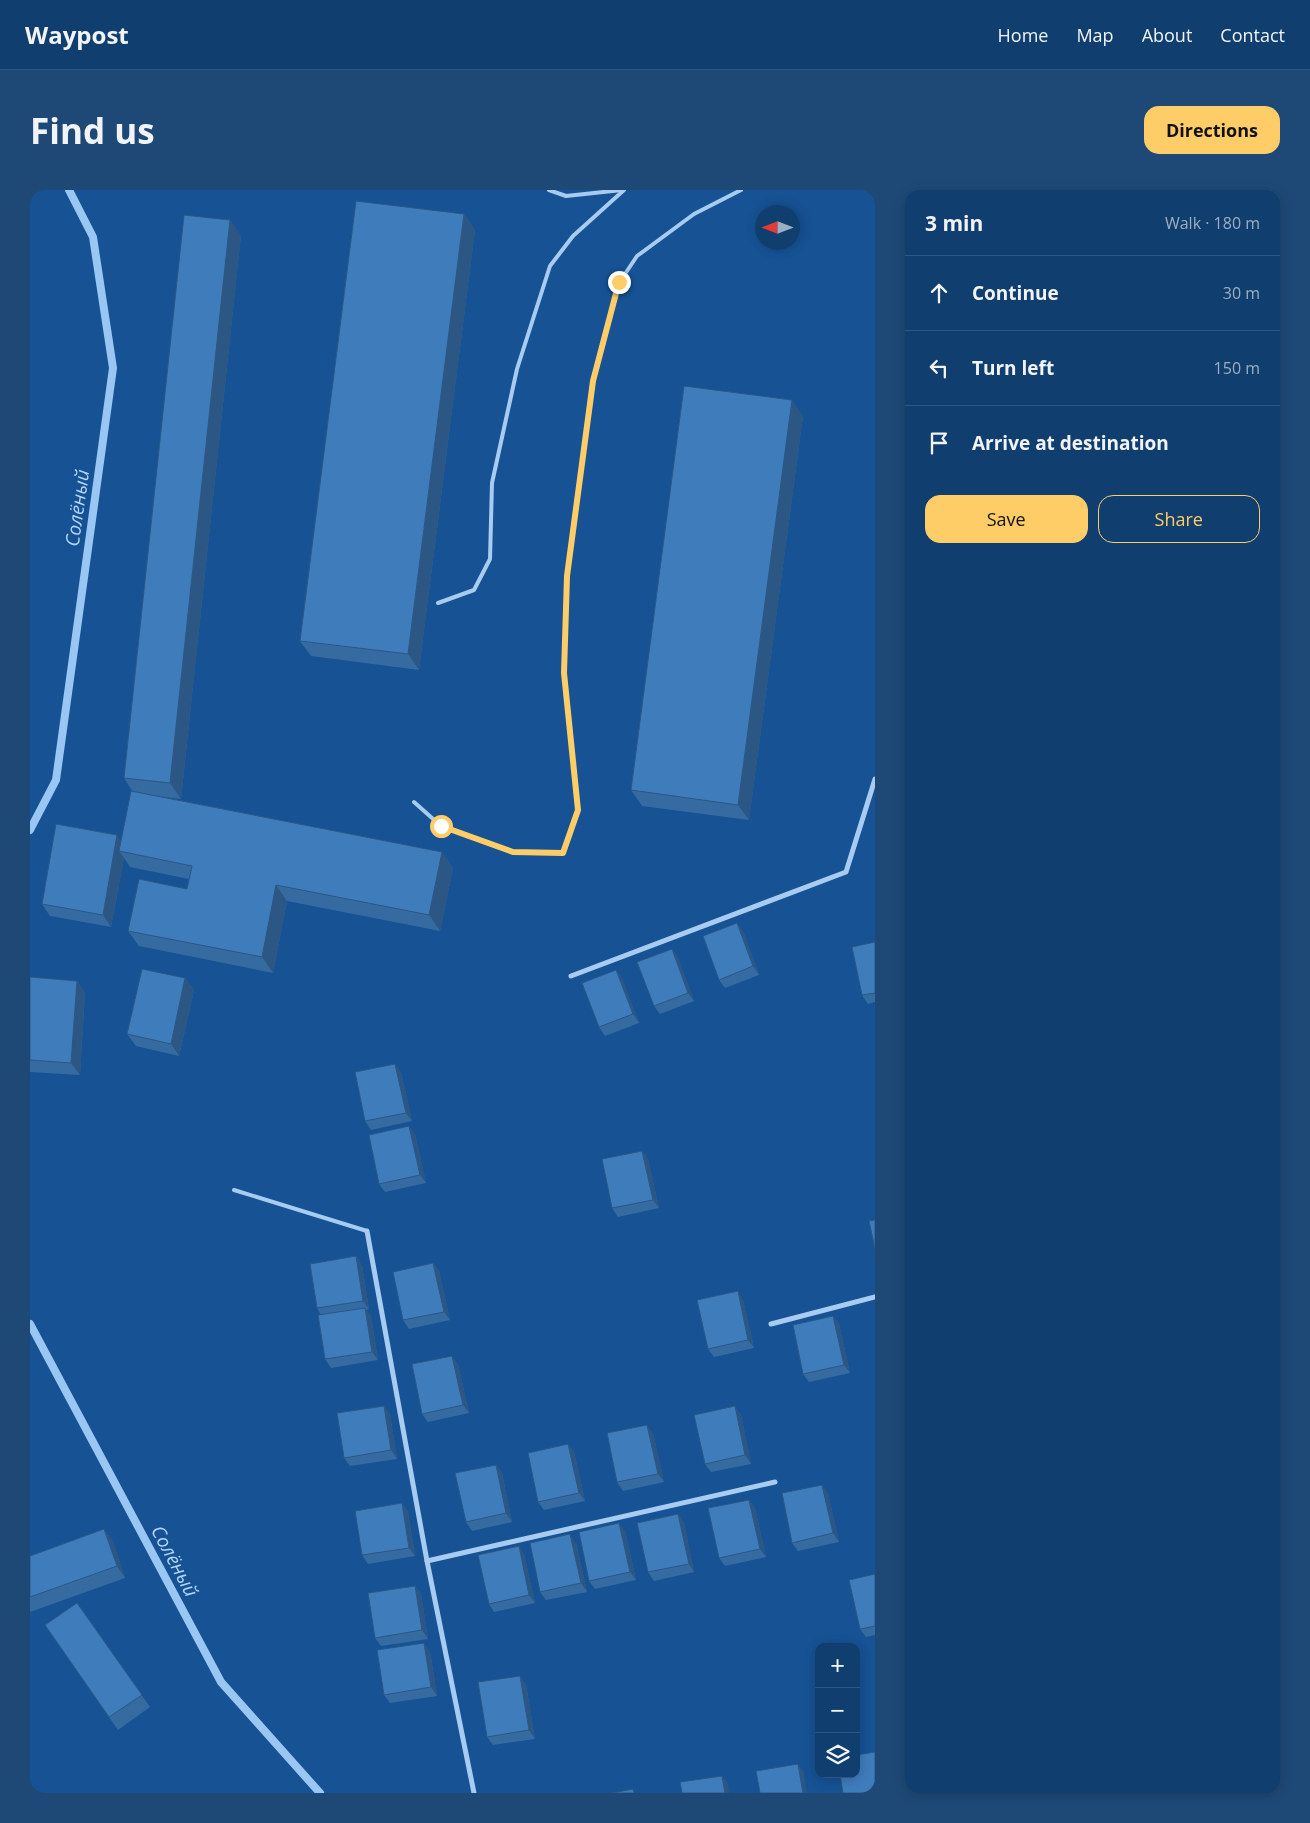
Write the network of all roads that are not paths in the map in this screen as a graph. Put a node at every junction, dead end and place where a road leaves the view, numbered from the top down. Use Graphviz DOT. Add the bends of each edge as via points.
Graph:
graph roads {
  1 [pos="549,190"];
  2 [pos="624,190"];
  3 [pos="740,190"];
  4 [pos="438,603"];
  5 [pos="875,779"];
  6 [pos="414,802"];
  7 [pos="571,976"];
  8 [pos="234,1190"];
  9 [pos="367,1232"];
  10 [pos="875,1297"];
  11 [pos="771,1324"];
  12 [pos="775,1482"];
  13 [pos="427,1561"];
  14 [pos="474,1793"];
  1 -- 2 [label="lane" via="566,196"];
  2 -- 4 [label="lane" via="573,236 550,266 516,369 492,484 490,559 474,590"];
  3 -- 6 [label="lane" via="694,214 638,256 619,282 593,381 567,576 564,673 578,810 563,853 513,852 441,826"];
  5 -- 7 [label="street" via="846,872"];
  8 -- 9 [label="lane"];
  9 -- 13 [label="street"];
  10 -- 11 [label="street"];
  12 -- 13 [label="street"];
  13 -- 14 [label="street"];
}
